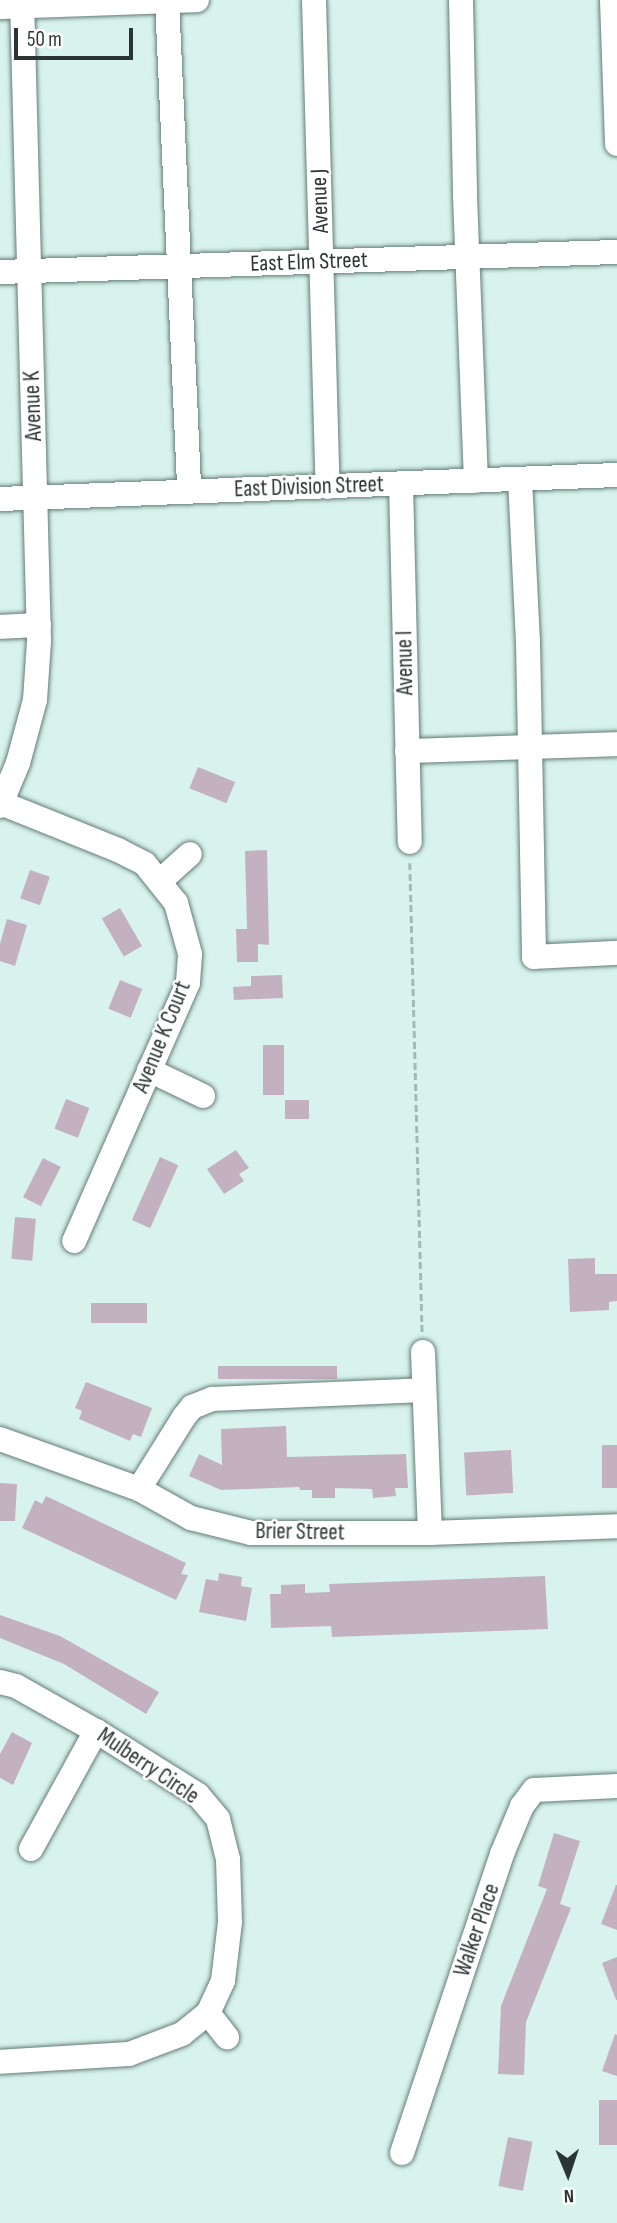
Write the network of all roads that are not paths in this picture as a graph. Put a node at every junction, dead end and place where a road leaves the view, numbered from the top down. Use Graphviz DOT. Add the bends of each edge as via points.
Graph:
graph roads {
  1 [pos="197,0"];
  2 [pos="314,0"];
  3 [pos="461,0"];
  4 [pos="612,0"];
  5 [pos="167,1"];
  6 [pos="15,4"];
  7 [pos="617,144"];
  8 [pos="617,252"];
  9 [pos="467,257"];
  10 [pos="321,261"];
  11 [pos="178,266"];
  12 [pos="30,271"];
  13 [pos="0,272"];
  14 [pos="617,475"];
  15 [pos="520,479"];
  16 [pos="476,481"];
  17 [pos="401,484"];
  18 [pos="328,486"];
  19 [pos="189,492"];
  20 [pos="36,498"];
  21 [pos="0,499"];
  22 [pos="39,625"];
  23 [pos="0,627"];
  24 [pos="617,744"];
  25 [pos="531,747"];
  26 [pos="407,751"];
  27 [pos="1,805"];
  28 [pos="410,842"];
  29 [pos="190,854"];
  30 [pos="160,881"];
  31 [pos="617,953"];
  32 [pos="149,1070"];
  33 [pos="203,1096"];
  34 [pos="74,1241"];
  35 [pos="422,1352"];
  36 [pos="424,1390"];
  37 [pos="0,1439"];
  38 [pos="139,1489"];
  39 [pos="617,1526"];
  40 [pos="430,1534"];
  41 [pos="0,1682"];
  42 [pos="96,1731"];
  43 [pos="617,1786"];
  44 [pos="31,1849"];
  45 [pos="208,2013"];
  46 [pos="227,2037"];
  47 [pos="0,2062"];
  48 [pos="402,2153"];
  1 -- 5 [label="street"];
  2 -- 10 [label="street, Avenue J"];
  3 -- 9 [label="street"];
  4 -- 7 [label="street"];
  5 -- 6 [label="street"];
  5 -- 11 [label="street"];
  6 -- 12 [label="street, Avenue K"];
  8 -- 9 [label="street, East Elm Street"];
  9 -- 10 [label="street, East Elm Street"];
  9 -- 16 [label="street"];
  10 -- 11 [label="street, East Elm Street"];
  10 -- 18 [label="street, Avenue J"];
  11 -- 12 [label="street, East Elm Street"];
  11 -- 19 [label="street"];
  12 -- 13 [label="street, East Elm Street"];
  12 -- 20 [label="street, Avenue K"];
  14 -- 15 [label="street, East Division Street"];
  15 -- 16 [label="street, East Division Street"];
  15 -- 25 [label="street"];
  16 -- 17 [label="street, East Division Street"];
  17 -- 18 [label="street, East Division Street"];
  17 -- 26 [label="street, Avenue I"];
  18 -- 19 [label="street, East Division Street"];
  19 -- 20 [label="street, East Division Street"];
  20 -- 21 [label="street, East Division Street"];
  20 -- 22 [label="street, Avenue K"];
  22 -- 23 [label="street"];
  22 -- 27 [label="street, Avenue K" via="34,700 18,763"];
  24 -- 25 [label="street"];
  25 -- 26 [label="street"];
  25 -- 31 [label="street" via="534,957"];
  26 -- 28 [label="street, Avenue I"];
  27 -- 30 [label="street, Avenue K Court" via="118,850 145,864"];
  29 -- 30 [label="street"];
  30 -- 32 [label="street, Avenue K Court" via="176,903 184,925 189,973"];
  32 -- 33 [label="street"];
  32 -- 34 [label="street, Avenue K Court"];
  35 -- 36 [label="street"];
  36 -- 38 [label="street" via="212,1399 192,1407"];
  36 -- 40 [label="street"];
  37 -- 38 [label="street, Brier Street"];
  38 -- 40 [label="street, Brier Street" via="191,1518 251,1533"];
  39 -- 40 [label="street, Brier Street"];
  41 -- 42 [label="street, Mulberry Circle" via="16,1686"];
  42 -- 44 [label="street"];
  42 -- 45 [label="street, Mulberry Circle" via="198,1795 218,1819 228,1859 230,1922 223,1981"];
  43 -- 48 [label="street, Walker Place" via="534,1790 522,1806"];
  45 -- 46 [label="street"];
  45 -- 47 [label="street, Mulberry Circle" via="182,2034 129,2054"];
}
